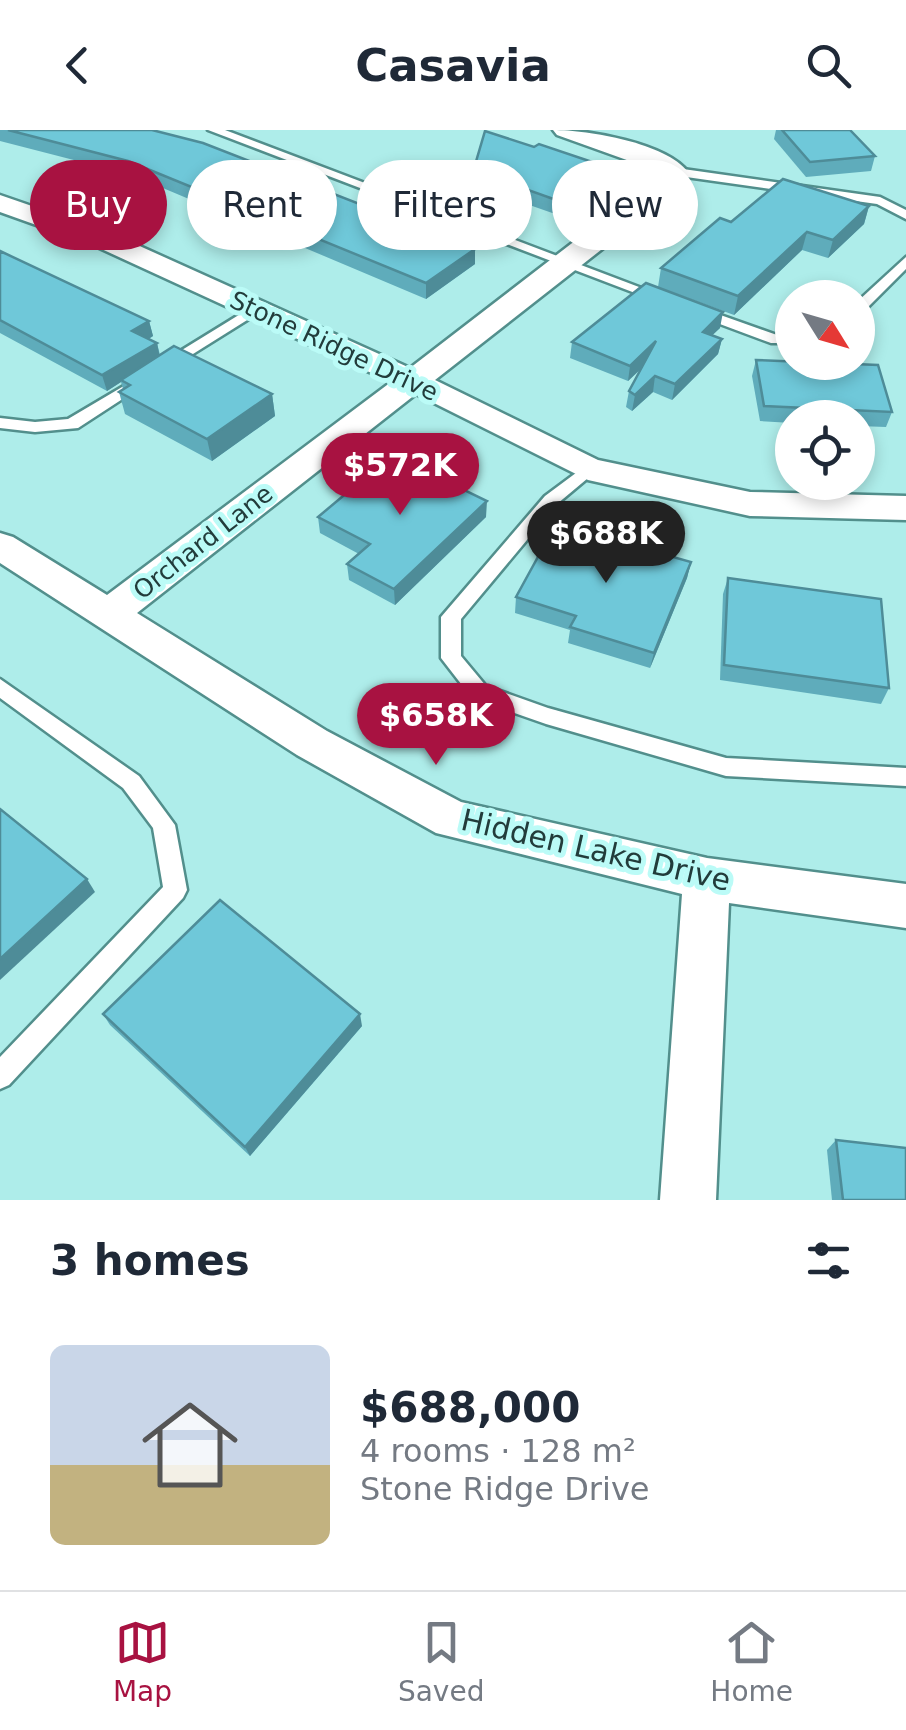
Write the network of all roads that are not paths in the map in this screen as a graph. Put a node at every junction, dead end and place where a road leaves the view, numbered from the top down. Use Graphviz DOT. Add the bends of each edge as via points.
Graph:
graph roads {
  1 [pos="214,130"];
  2 [pos="565,130"];
  3 [pos="657,160"];
  4 [pos="698,175"];
  5 [pos="0,203"];
  6 [pos="906,215"];
  7 [pos="583,250"];
  8 [pos="906,262"];
  9 [pos="566,263"];
  10 [pos="875,292"];
  11 [pos="672,302"];
  12 [pos="689,308"];
  13 [pos="255,309"];
  14 [pos="775,340"];
  15 [pos="414,381"];
  16 [pos="0,423"];
  17 [pos="588,469"];
  18 [pos="906,508"];
  19 [pos="0,546"];
  20 [pos="107,616"];
  21 [pos="0,687"];
  22 [pos="906,777"];
  23 [pos="707,879"];
  24 [pos="906,906"];
  25 [pos="0,1076"];
  26 [pos="688,1200"];
  1 -- 9 [label="lane"];
  2 -- 3 [label="street"];
  4 -- 6 [label="lane" via="880,200"];
  5 -- 13 [label="street, Stone Ridge Drive" via="104,240"];
  7 -- 9 [label="street, Orchard Lane"];
  8 -- 10 [label="lane"];
  9 -- 11 [label="lane"];
  9 -- 15 [label="street, Orchard Lane"];
  12 -- 14 [label="lane"];
  13 -- 15 [label="street, Stone Ridge Drive"];
  13 -- 16 [label="lane" via="72,424"];
  15 -- 17 [label="street, Stone Ridge Drive"];
  15 -- 20 [label="street, Orchard Lane"];
  17 -- 18 [label="street, Stone Ridge Drive" via="750,504"];
  17 -- 22 [label="lane" via="552,500 451,616 451,658 480,692 726,766"];
  19 -- 20 [label="street, Hidden Lake Drive"];
  20 -- 23 [label="street, Hidden Lake Drive" via="312,743 452,819"];
  21 -- 25 [label="lane" via="131,782 164,825 175,890"];
  23 -- 24 [label="street, Hidden Lake Drive"];
  23 -- 26 [label="street"];
}
